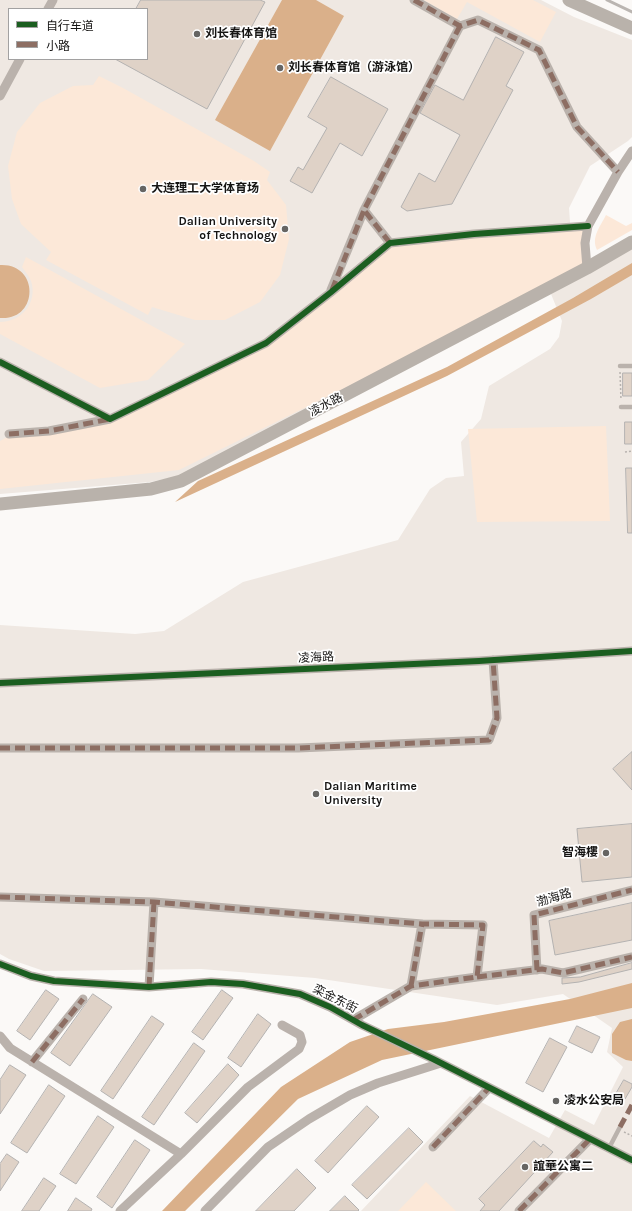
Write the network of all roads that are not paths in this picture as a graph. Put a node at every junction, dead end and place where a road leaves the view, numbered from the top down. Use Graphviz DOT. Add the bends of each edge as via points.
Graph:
graph roads {
  1 [pos="414,0"];
  2 [pos="569,0"];
  3 [pos="460,26"];
  4 [pos="632,28"];
  5 [pos="19,60"];
  6 [pos="0,96"];
  7 [pos="632,151"];
  8 [pos="618,172"];
  9 [pos="364,210"];
  10 [pos="588,226"];
  11 [pos="632,242"];
  12 [pos="390,243"];
  13 [pos="587,268"];
  14 [pos="330,293"];
  15 [pos="0,362"];
  16 [pos="620,366"];
  17 [pos="632,366"];
  18 [pos="621,407"];
  19 [pos="632,407"];
  20 [pos="110,419"];
  21 [pos="9,434"];
  22 [pos="0,504"];
  23 [pos="632,651"];
  24 [pos="493,660"];
  25 [pos="0,682"];
  26 [pos="0,748"];
  27 [pos="632,890"];
  28 [pos="0,897"];
  29 [pos="154,902"];
  30 [pos="422,924"];
  31 [pos="632,957"];
  32 [pos="0,964"];
  33 [pos="538,970"];
  34 [pos="478,976"];
  35 [pos="410,986"];
  36 [pos="149,988"];
  37 [pos="83,999"];
  38 [pos="353,1020"];
  39 [pos="282,1025"];
  40 [pos="0,1036"];
  41 [pos="437,1061"];
  42 [pos="32,1062"];
  43 [pos="489,1088"];
  44 [pos="620,1127"];
  45 [pos="590,1139"];
  46 [pos="433,1147"];
  47 [pos="609,1148"];
  48 [pos="181,1154"];
  49 [pos="632,1160"];
  50 [pos="521,1210"];
  51 [pos="120,1211"];
  52 [pos="205,1211"];
  1 -- 3 [label="street"];
  2 -- 4 [label="main road"];
  3 -- 8 [label="street" via="478,20 539,50 578,127"];
  3 -- 9 [label="street"];
  5 -- 6 [label="street"];
  7 -- 8 [label="street"];
  8 -- 10 [label="street"];
  9 -- 12 [label="street"];
  9 -- 14 [label="street"];
  10 -- 12 [label="street"];
  10 -- 13 [label="street" via="585,244"];
  11 -- 13 [label="main road, 凌水路"];
  12 -- 14 [label="street"];
  13 -- 22 [label="main road, 凌水路" via="181,481 151,489"];
  14 -- 20 [label="street" via="266,343"];
  15 -- 20 [label="street"];
  16 -- 17 [label="lane"];
  18 -- 19 [label="lane"];
  20 -- 21 [label="street" via="49,431"];
  23 -- 24 [label="street, 凌海路"];
  24 -- 25 [label="street, 凌海路"];
  24 -- 26 [label="street" via="497,718 489,740 298,748"];
  27 -- 33 [label="street, 渤海路" via="534,915"];
  28 -- 29 [label="street"];
  29 -- 30 [label="street"];
  29 -- 36 [label="street"];
  30 -- 34 [label="street" via="483,926"];
  30 -- 35 [label="street"];
  31 -- 33 [label="street, 栾金东街" via="563,973"];
  32 -- 36 [label="street, 栾金东街" via="31,976 54,981"];
  33 -- 34 [label="street, 栾金东街"];
  34 -- 35 [label="street, 栾金东街"];
  35 -- 38 [label="street, 栾金东街"];
  36 -- 38 [label="street, 栾金东街" via="211,982 243,984 300,994"];
  37 -- 42 [label="street"];
  38 -- 41 [label="street, 栾金东街"];
  39 -- 48 [label="street" via="300,1036 302,1042 299,1049 248,1087"];
  40 -- 42 [label="street" via="10,1048"];
  41 -- 43 [label="street, 栾金东街"];
  41 -- 52 [label="street" via="350,1095 309,1119 268,1147"];
  42 -- 48 [label="street"];
  43 -- 45 [label="street, 栾金东街"];
  43 -- 46 [label="street"];
  44 -- 47 [label="lane"];
  45 -- 47 [label="street, 栾金东街"];
  45 -- 50 [label="street"];
  47 -- 49 [label="street, 栾金东街"];
  48 -- 51 [label="street"];
}
